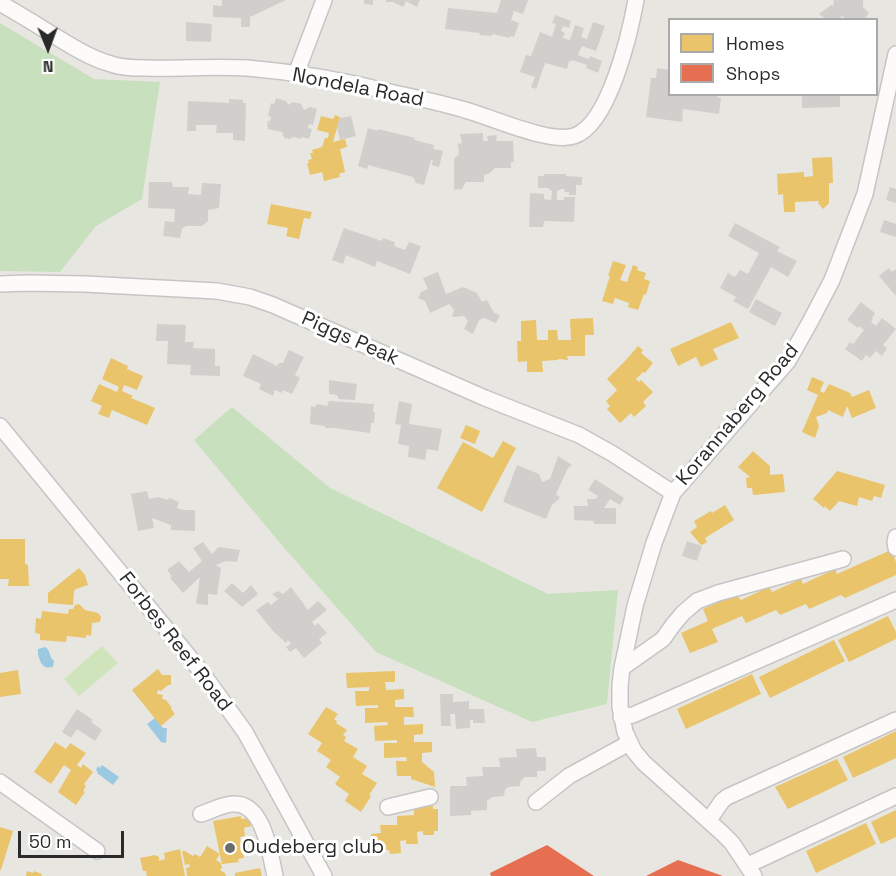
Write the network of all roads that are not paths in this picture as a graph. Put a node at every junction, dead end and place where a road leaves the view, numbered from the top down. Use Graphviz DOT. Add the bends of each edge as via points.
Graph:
graph roads {
  1 [pos="324,0"];
  2 [pos="636,0"];
  3 [pos="0,3"];
  4 [pos="896,54"];
  5 [pos="296,75"];
  6 [pos="0,284"];
  7 [pos="0,426"];
  8 [pos="673,493"];
  9 [pos="896,537"];
  10 [pos="896,548"];
  11 [pos="843,559"];
  12 [pos="896,600"];
  13 [pos="622,668"];
  14 [pos="621,717"];
  15 [pos="896,720"];
  16 [pos="629,743"];
  17 [pos="0,782"];
  18 [pos="896,796"];
  19 [pos="430,797"];
  20 [pos="536,802"];
  21 [pos="388,807"];
  22 [pos="201,814"];
  23 [pos="709,820"];
  24 [pos="98,850"];
  25 [pos="751,870"];
  26 [pos="275,876"];
  27 [pos="324,876"];
  1 -- 5 [label="street"];
  2 -- 5 [label="street, Nondela Road" via="608,96 587,130 573,136 542,135 466,110"];
  3 -- 5 [label="street, Nondela Road" via="81,51 113,65 246,68"];
  4 -- 8 [label="street, Korannaberg Road" via="865,194 832,280 788,361"];
  6 -- 8 [label="street, Piggs Peak" via="85,284 217,291 250,297 579,435"];
  7 -- 27 [label="street, Forbes Reef Road" via="207,679 245,732"];
  8 -- 13 [label="street, Korannaberg Road" via="638,597"];
  9 -- 10 [label="street"];
  11 -- 13 [label="street" via="718,592 698,601 663,639"];
  12 -- 14 [label="street"];
  13 -- 14 [label="street, Korannaberg Road"];
  14 -- 16 [label="street, Korannaberg Road"];
  15 -- 23 [label="street" via="727,797"];
  16 -- 20 [label="street" via="569,776"];
  16 -- 23 [label="street, Korannaberg Road" via="644,763"];
  17 -- 24 [label="street"];
  18 -- 25 [label="street"];
  19 -- 21 [label="street"];
  22 -- 26 [label="street" via="231,804 250,809 265,831"];
  23 -- 25 [label="street, Korannaberg Road"];
}
